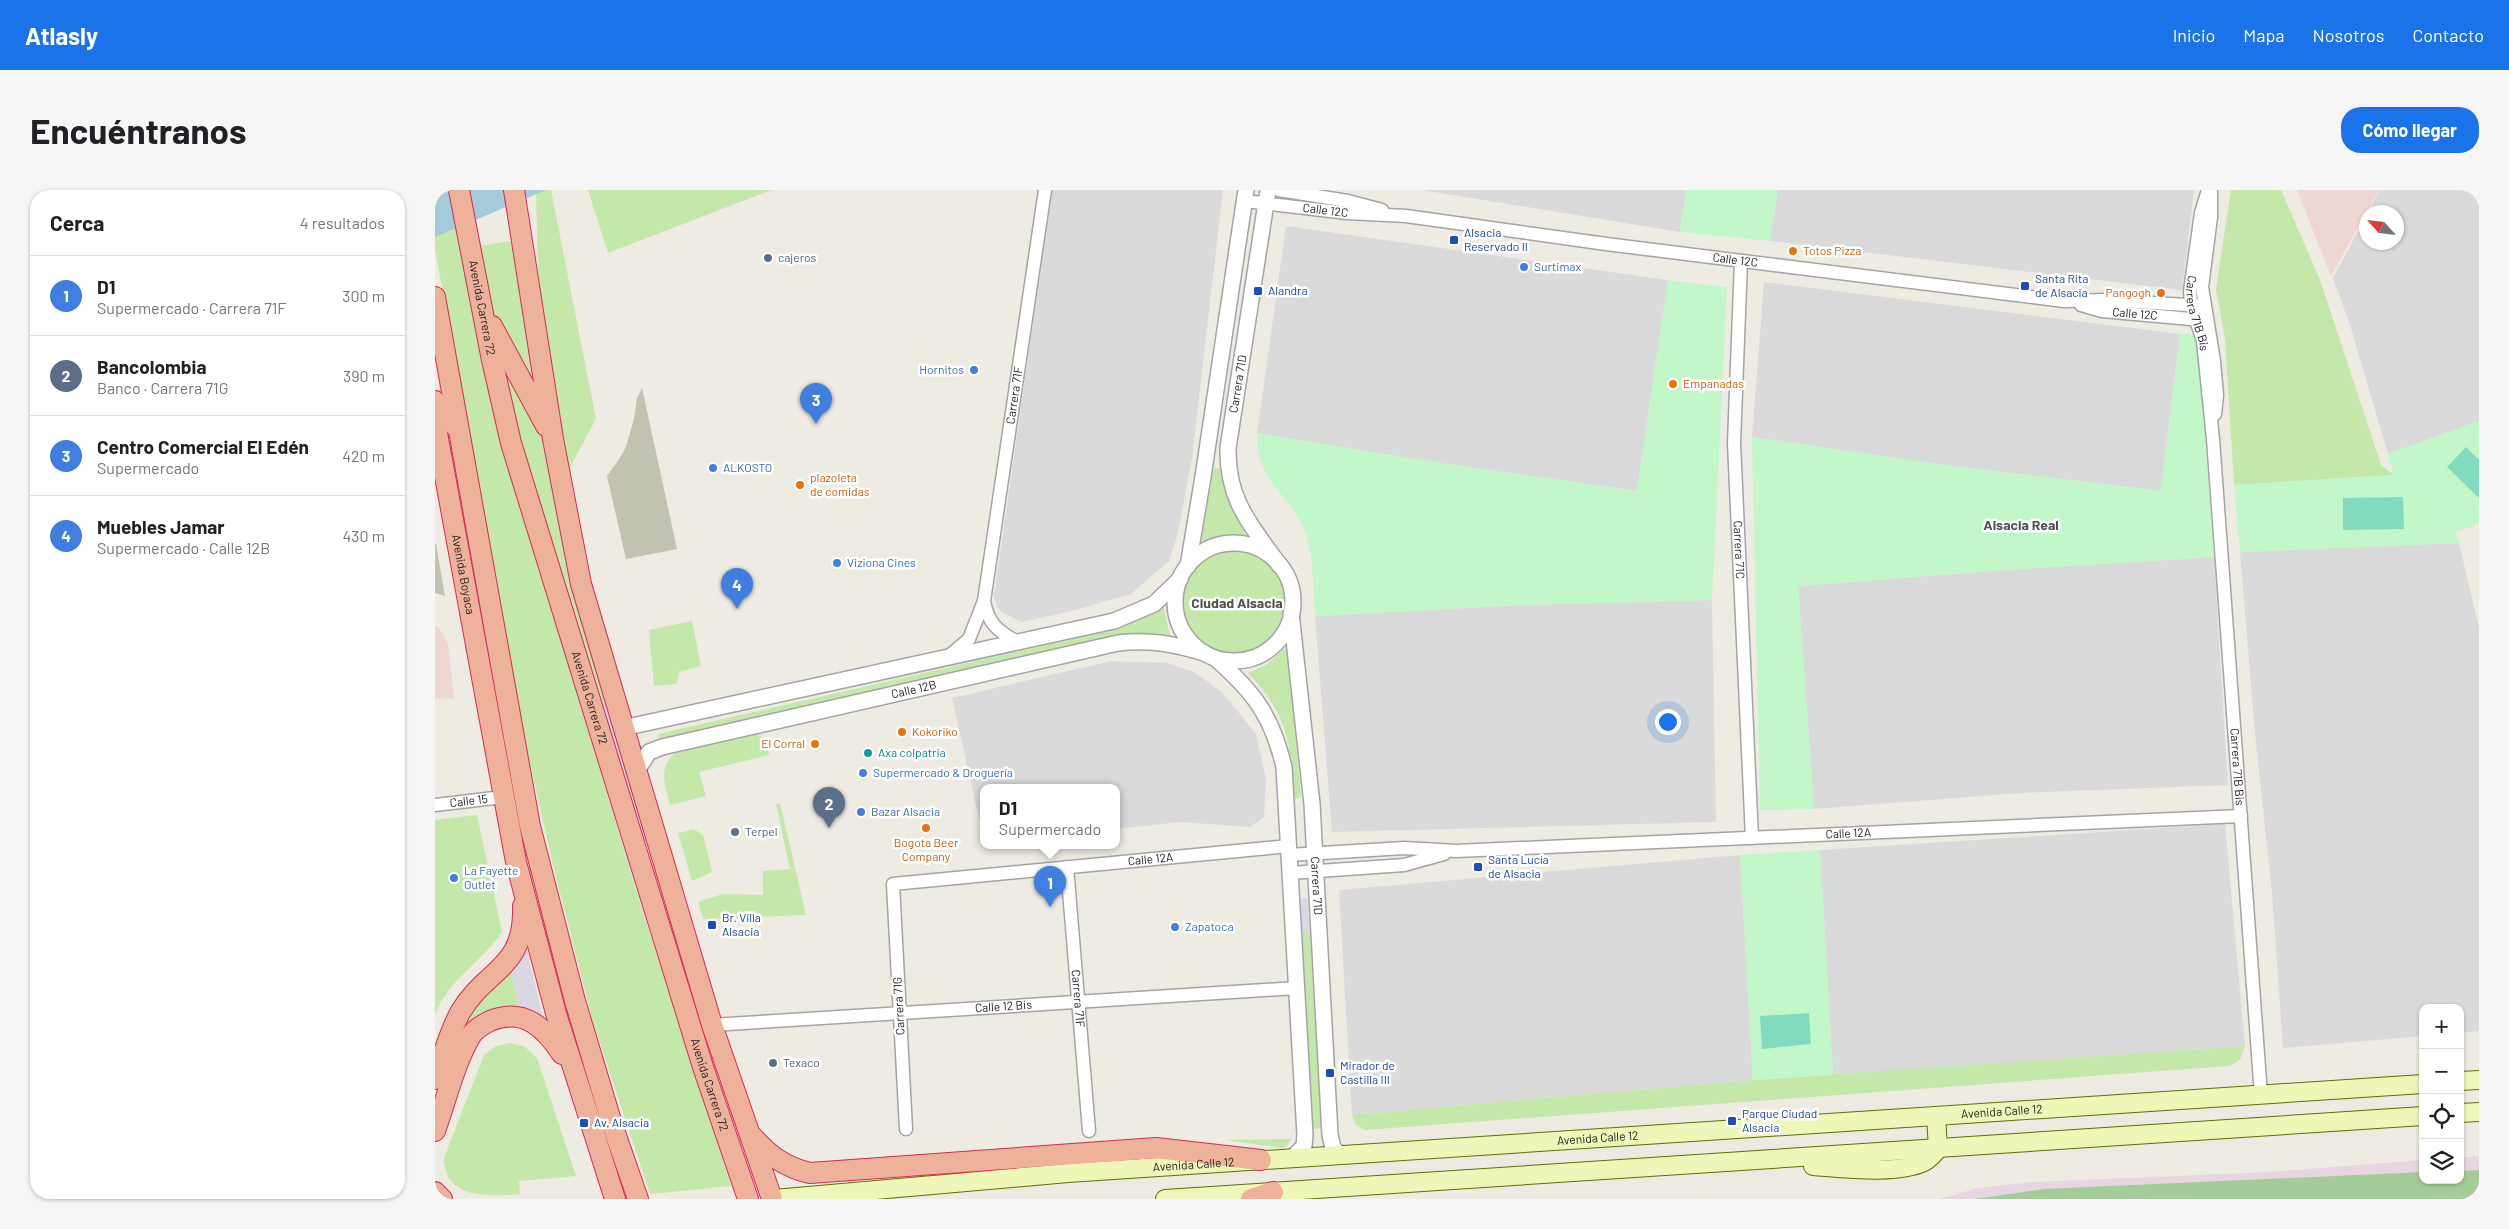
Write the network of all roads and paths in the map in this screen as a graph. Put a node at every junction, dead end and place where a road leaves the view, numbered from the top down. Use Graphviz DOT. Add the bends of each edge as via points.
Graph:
graph roads {
  1 [pos="459,190"];
  2 [pos="514,190"];
  3 [pos="527,190"];
  4 [pos="1045,190"];
  5 [pos="1279,190"];
  6 [pos="2207,190"];
  7 [pos="2211,190"];
  8 [pos="1245,196"];
  9 [pos="1267,197"];
  10 [pos="1406,216"];
  11 [pos="525,235"];
  12 [pos="1741,261"];
  13 [pos="435,297"];
  14 [pos="2064,301"];
  15 [pos="2197,306"];
  16 [pos="483,311"];
  17 [pos="2201,320"];
  18 [pos="435,402"];
  19 [pos="435,422"];
  20 [pos="457,429"];
  21 [pos="553,439"];
  22 [pos="1280,566"];
  23 [pos="1184,572"];
  24 [pos="984,601"];
  25 [pos="1291,613"];
  26 [pos="1019,643"];
  27 [pos="1209,656"];
  28 [pos="946,659"];
  29 [pos="501,670"];
  30 [pos="491,728"];
  31 [pos="623,728"];
  32 [pos="636,772"];
  33 [pos="503,797"];
  34 [pos="435,805"];
  35 [pos="2241,816"];
  36 [pos="1752,838"];
  37 [pos="1289,851"];
  38 [pos="1456,851"];
  39 [pos="1315,854"];
  40 [pos="537,855"];
  41 [pos="516,862"];
  42 [pos="1067,867"];
  43 [pos="1315,872"];
  44 [pos="1290,874"];
  45 [pos="893,884"];
  46 [pos="533,925"];
  47 [pos="1297,988"];
  48 [pos="1077,1002"];
  49 [pos="899,1013"];
  50 [pos="712,1025"];
  51 [pos="573,1072"];
  52 [pos="435,1079"];
  53 [pos="2479,1080"];
  54 [pos="2464,1082"];
  55 [pos="2419,1084"];
  56 [pos="2261,1095"];
  57 [pos="2479,1112"];
  58 [pos="2464,1113"];
  59 [pos="1936,1116"];
  60 [pos="2419,1116"];
  61 [pos="745,1127"];
  62 [pos="592,1129"];
  63 [pos="906,1129"];
  64 [pos="435,1131"];
  65 [pos="1089,1131"];
  66 [pos="1938,1149"];
  67 [pos="1341,1155"];
  68 [pos="1291,1159"];
  69 [pos="1261,1160"];
  70 [pos="635,1191"];
  71 [pos="435,1192"];
  72 [pos="1273,1192"];
  73 [pos="442,1199"];
  74 [pos="615,1199"];
  75 [pos="748,1199"];
  76 [pos="773,1199"];
  77 [pos="1165,1199"];
  78 [pos="1251,1199"];
  1 -- 16 [label="highway, Avenida Carrera 72"];
  2 -- 11 [label="highway, Avenida Carrera 72"];
  3 -- 11 [label="highway"];
  4 -- 24 [label="street, Carrera 71F"];
  5 -- 10 [label="street, Calle 12C" via="1348,201"];
  6 -- 15 [label="street, Carrera 71B Bis" via="2191,275"];
  7 -- 15 [label="street, Carrera 71B Bis" via="2211,217"];
  8 -- 9 [label="street, Calle 12C"];
  8 -- 23 [label="street, Carrera 71D" via="1203,477"];
  9 -- 10 [label="street, Calle 12C" via="1347,213"];
  9 -- 22 [label="street, Carrera 71D" via="1228,448 1228,467 1231,487 1243,512"];
  10 -- 12 [label="street, Calle 12C"];
  11 -- 21 [label="highway, Avenida Carrera 72"];
  12 -- 14 [label="street, Calle 12C"];
  12 -- 36 [label="street, Carrera 71C" via="1734,443"];
  13 -- 20 [label="highway"];
  14 -- 15 [label="street, Calle 12C" via="2105,300"];
  14 -- 17 [label="street, Calle 12C" via="2102,311"];
  15 -- 17 [label="street, Carrera 71B Bis"];
  16 -- 21 [label="highway"];
  16 -- 75 [label="highway, Avenida Carrera 72" via="501,403 533,515 703,1067"];
  17 -- 35 [label="street, Carrera 71B Bis"];
  18 -- 20 [label="highway"];
  19 -- 30 [label="highway, Avenida Boyaca"];
  20 -- 29 [label="highway"];
  21 -- 31 [label="highway, Avenida Carrera 72" via="581,584"];
  22 -- 23 [label="street" via="1264,552 1245,544 1234,544 1213,547 1199,555"];
  22 -- 25 [label="street" via="1292,592"];
  23 -- 26 [label="street, Calle 12B" via="1154,604 1140,611 1113,621"];
  23 -- 27 [label="street" via="1175,607 1178,621 1192,644"];
  24 -- 26 [label="street, Carrera 71F" via="991,624 998,632"];
  24 -- 28 [label="street, Carrera 71F" via="969,640"];
  25 -- 27 [label="street" via="1277,643 1258,656 1237,661"];
  25 -- 39 [label="street, Carrera 71D" via="1308,757"];
  26 -- 28 [label="street, Calle 12B"];
  27 -- 32 [label="street, Calle 12B" via="1152,641 1118,643 662,747 649,752"];
  27 -- 37 [label="street, Carrera 71D" via="1242,683 1270,721 1284,767"];
  28 -- 31 [label="street, Calle 12B"];
  29 -- 30 [label="highway"];
  29 -- 40 [label="highway"];
  30 -- 33 [label="highway"];
  31 -- 32 [label="highway, Avenida Carrera 72"];
  32 -- 50 [label="highway, Avenida Carrera 72"];
  33 -- 34 [label="street, Calle 15"];
  33 -- 41 [label="highway"];
  35 -- 36 [label="street, Calle 12A"];
  35 -- 56 [label="street, Carrera 71B Bis"];
  36 -- 38 [label="street, Calle 12A"];
  37 -- 39 [label="street, Calle 12A"];
  37 -- 42 [label="street, Calle 12A"];
  37 -- 44 [label="street, Carrera 71D"];
  38 -- 39 [label="street, Calle 12A" via="1404,848"];
  38 -- 43 [label="street, Calle 12A" via="1404,865"];
  39 -- 43 [label="street, Carrera 71D"];
  40 -- 46 [label="highway"];
  40 -- 70 [label="highway" via="575,1001"];
  41 -- 46 [label="highway"];
  41 -- 52 [label="highway" via="523,917 517,946 507,963 479,989 462,1011"];
  42 -- 45 [label="street, Calle 12A"];
  42 -- 48 [label="street, Carrera 71F"];
  43 -- 44 [label="street, Calle 12A"];
  43 -- 67 [label="street, Carrera 71D" via="1330,1135 1333,1148"];
  44 -- 47 [label="street, Carrera 71D"];
  45 -- 49 [label="street, Carrera 71G"];
  46 -- 51 [label="highway"];
  47 -- 48 [label="street, Calle 12 Bis"];
  47 -- 68 [label="street, Carrera 71D" via="1305,1135 1304,1146"];
  48 -- 49 [label="street, Calle 12 Bis"];
  48 -- 65 [label="street, Carrera 71F"];
  49 -- 50 [label="street, Calle 12 Bis"];
  49 -- 63 [label="street, Carrera 71G"];
  50 -- 61 [label="highway, Avenida Carrera 72"];
  51 -- 62 [label="highway"];
  51 -- 64 [label="highway" via="550,1035 533,1022 501,1016 473,1032"];
  53 -- 54 [label="main road"];
  55 -- 56 [label="main road, Avenida Calle 12"];
  56 -- 59 [label="main road, Avenida Calle 12"];
  57 -- 58 [label="main road"];
  59 -- 66 [label="main road"];
  59 -- 67 [label="main road, Avenida Calle 12"];
  60 -- 66 [label="main road"];
  61 -- 69 [label="highway" via="767,1153 786,1166 810,1173 1156,1148"];
  61 -- 76 [label="highway, Avenida Carrera 72"];
  62 -- 70 [label="highway"];
  62 -- 74 [label="highway"];
  66 -- 72 [label="main road"];
  67 -- 68 [label="main road, Avenida Calle 12"];
  68 -- 69 [label="main road, Avenida Calle 12"];
  69 -- 76 [label="main road, Avenida Calle 12"];
  71 -- 73 [label="highway"];
  72 -- 77 [label="main road"];
  72 -- 78 [label="highway"];
}
